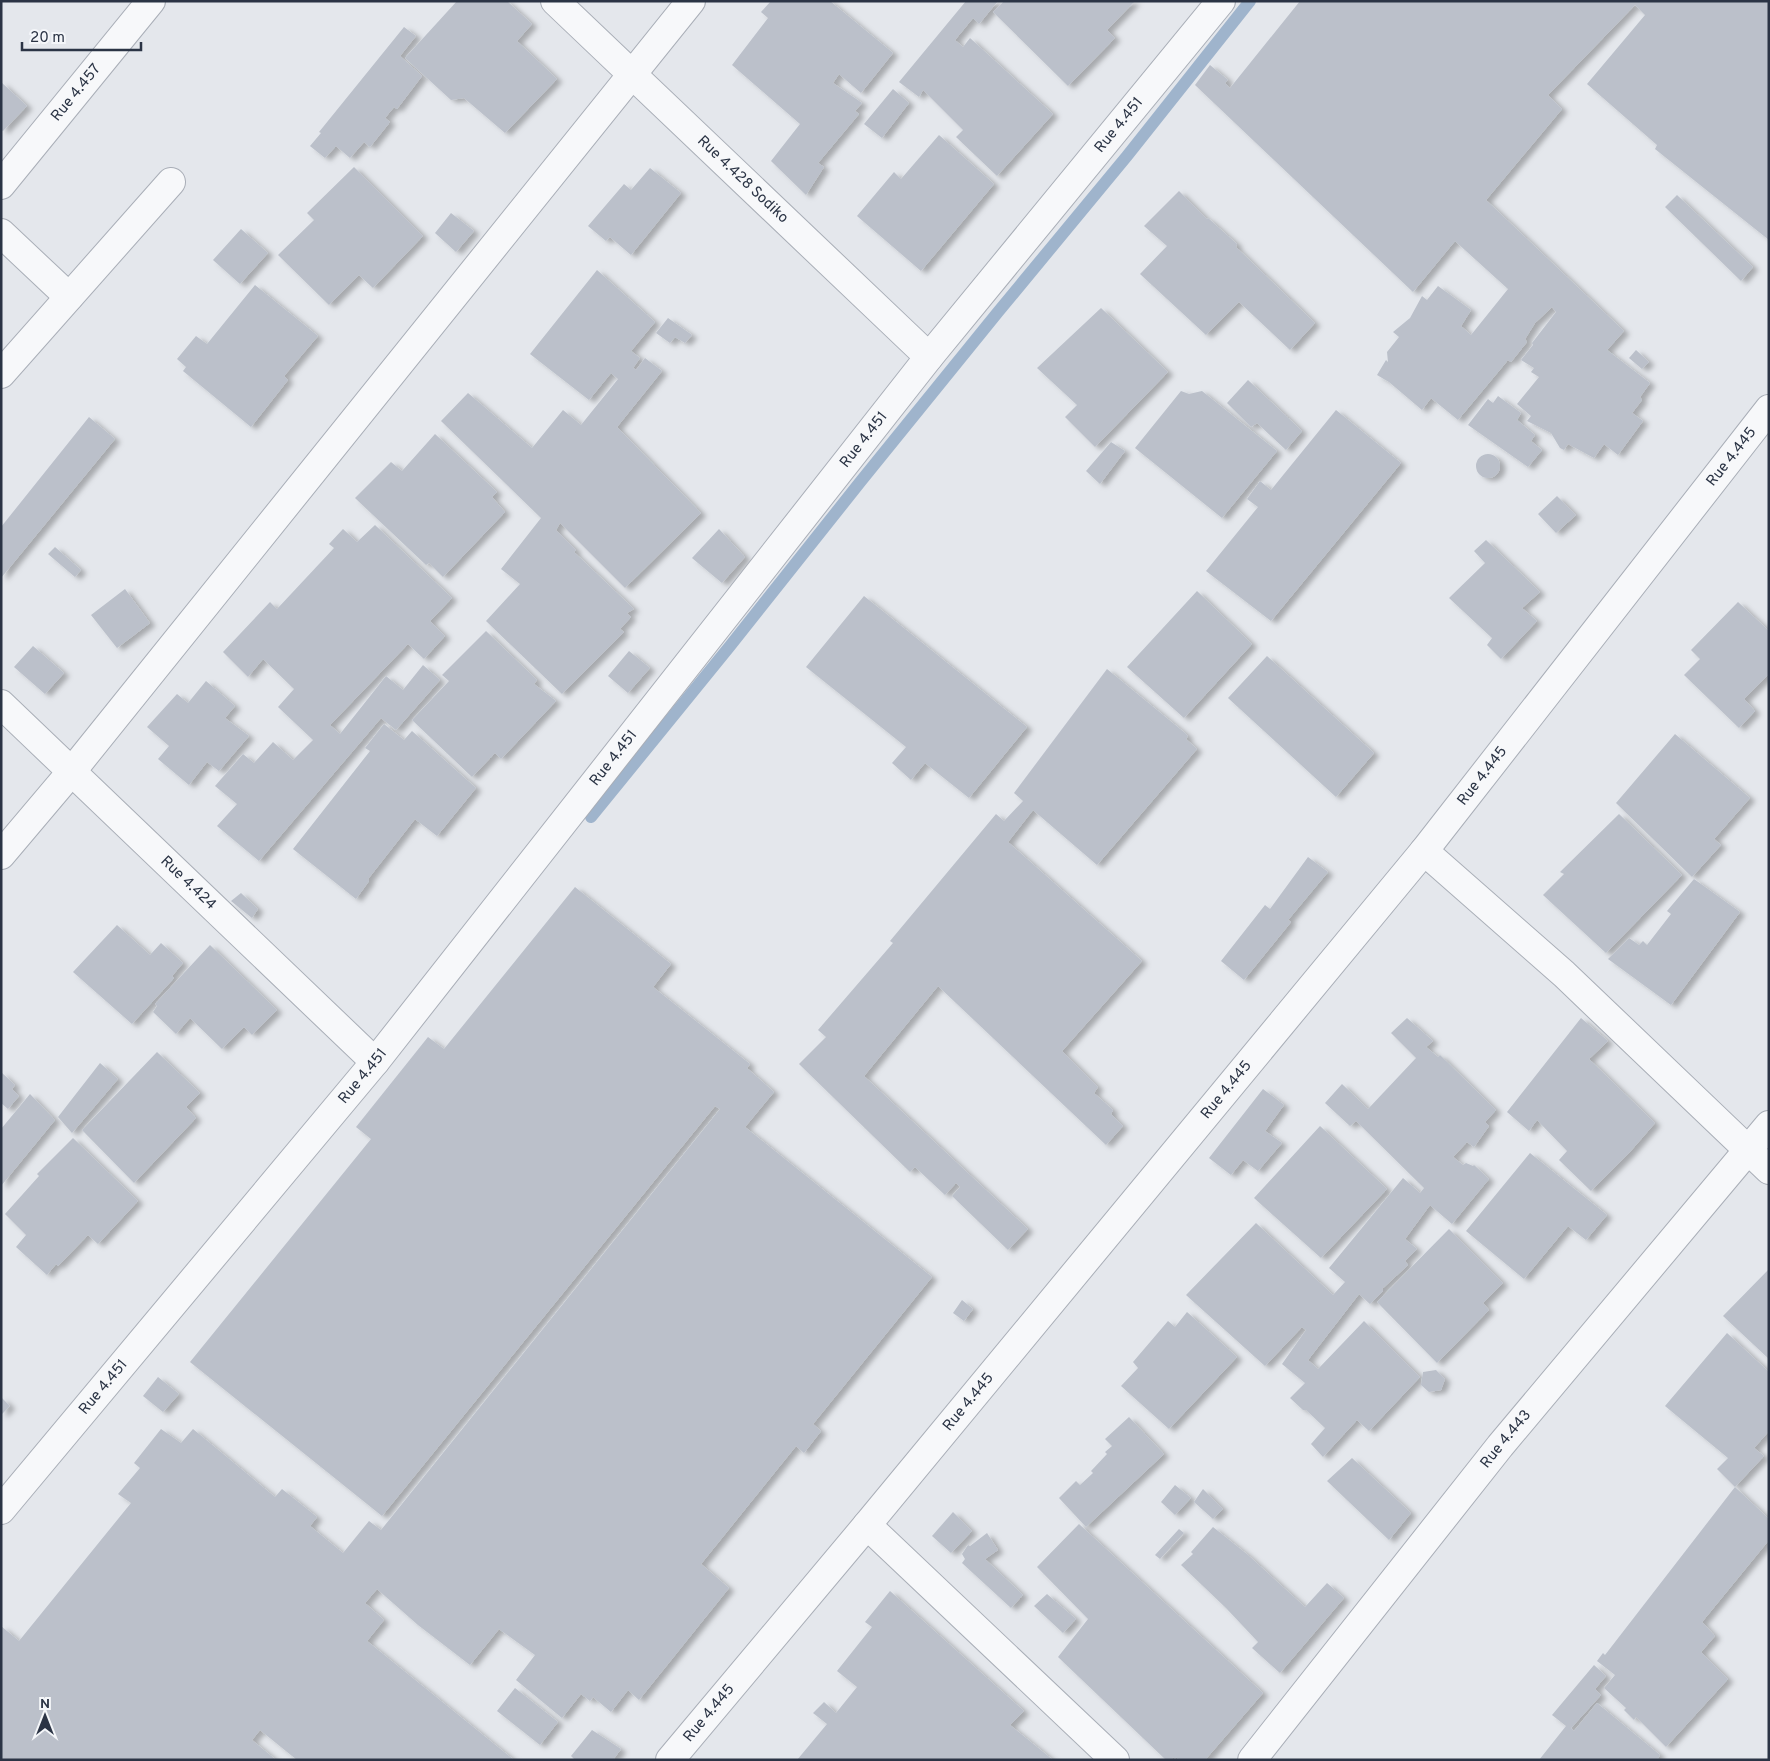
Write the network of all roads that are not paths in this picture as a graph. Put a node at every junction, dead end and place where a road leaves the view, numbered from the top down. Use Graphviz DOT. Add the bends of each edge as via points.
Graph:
graph roads {
  1 [pos="151,1"];
  2 [pos="555,1"];
  3 [pos="691,1"];
  4 [pos="1222,1"];
  5 [pos="631,74"];
  6 [pos="171,182"];
  7 [pos="1,185"];
  8 [pos="1,233"];
  9 [pos="69,297"];
  10 [pos="929,357"];
  11 [pos="1,374"];
  12 [pos="1769,409"];
  13 [pos="1,704"];
  14 [pos="72,771"];
  15 [pos="1424,851"];
  16 [pos="1,855"];
  17 [pos="375,1062"];
  18 [pos="1769,1125"];
  19 [pos="1748,1150"];
  20 [pos="1769,1170"];
  21 [pos="1,1510"];
  22 [pos="867,1525"];
  23 [pos="670,1760"];
  24 [pos="1115,1760"];
  25 [pos="1252,1760"];
  1 -- 7 [label="street, Rue 4.457"];
  2 -- 5 [label="street, Rue 4.428 Sodiko"];
  3 -- 5 [label="street"];
  4 -- 10 [label="street, Rue 4.451"];
  5 -- 10 [label="street, Rue 4.428 Sodiko"];
  5 -- 14 [label="street"];
  6 -- 9 [label="street"];
  8 -- 9 [label="street"];
  9 -- 11 [label="street"];
  10 -- 17 [label="street, Rue 4.451"];
  12 -- 15 [label="street, Rue 4.445"];
  13 -- 14 [label="street, Rue 4.424"];
  14 -- 16 [label="street"];
  14 -- 17 [label="street, Rue 4.424"];
  15 -- 19 [label="street" via="1564,974"];
  15 -- 22 [label="street, Rue 4.445"];
  17 -- 21 [label="street, Rue 4.451"];
  18 -- 19 [label="street, Rue 4.443"];
  19 -- 20 [label="street"];
  19 -- 25 [label="street, Rue 4.443" via="1500,1446"];
  22 -- 23 [label="street, Rue 4.445"];
  22 -- 24 [label="street"];
}
